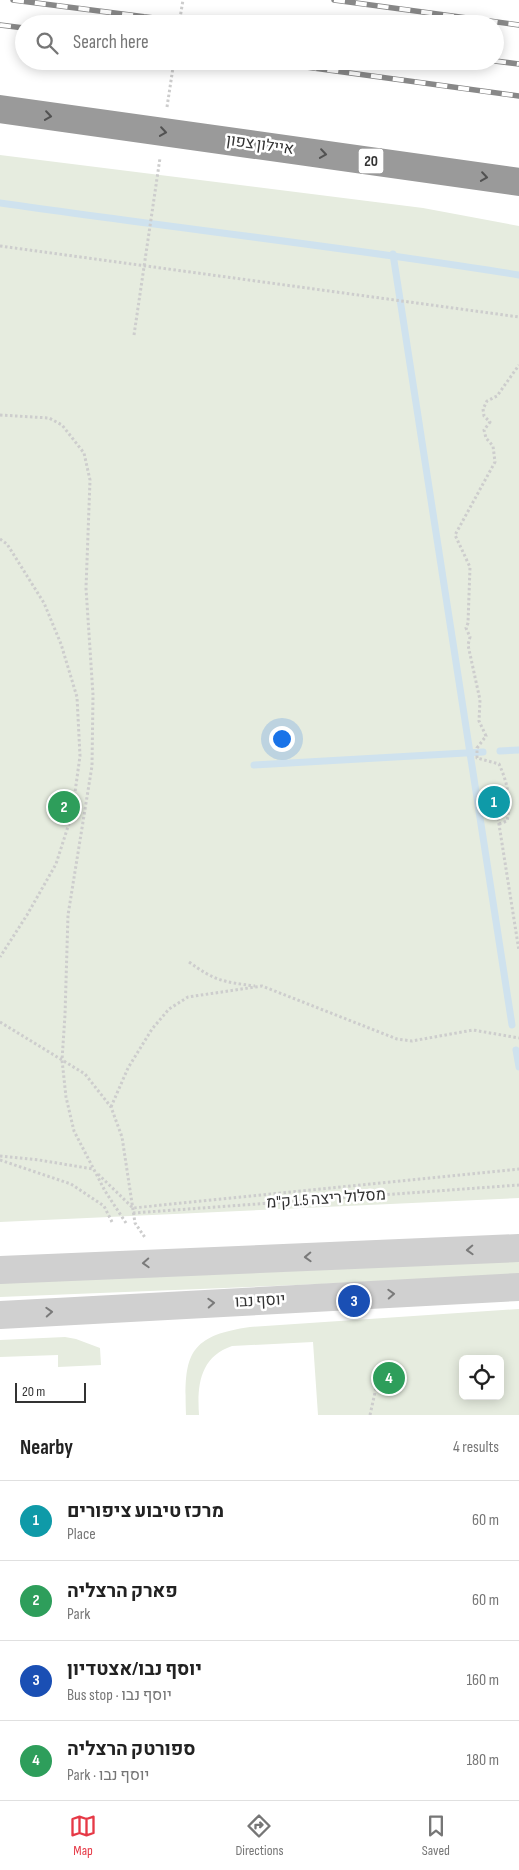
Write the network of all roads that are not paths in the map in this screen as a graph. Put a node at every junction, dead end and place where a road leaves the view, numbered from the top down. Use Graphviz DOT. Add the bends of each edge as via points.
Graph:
graph roads {
  1 [pos="0,109"];
  2 [pos="519,182"];
  3 [pos="519,1248"];
  4 [pos="0,1270"];
  5 [pos="519,1287"];
  6 [pos="0,1315"];
  1 -- 2 [label="highway, איילון צפון / 20, one-way"];
  3 -- 4 [label="street, one-way"];
  6 -- 5 [label="street, יוסף נבו, one-way"];
}
